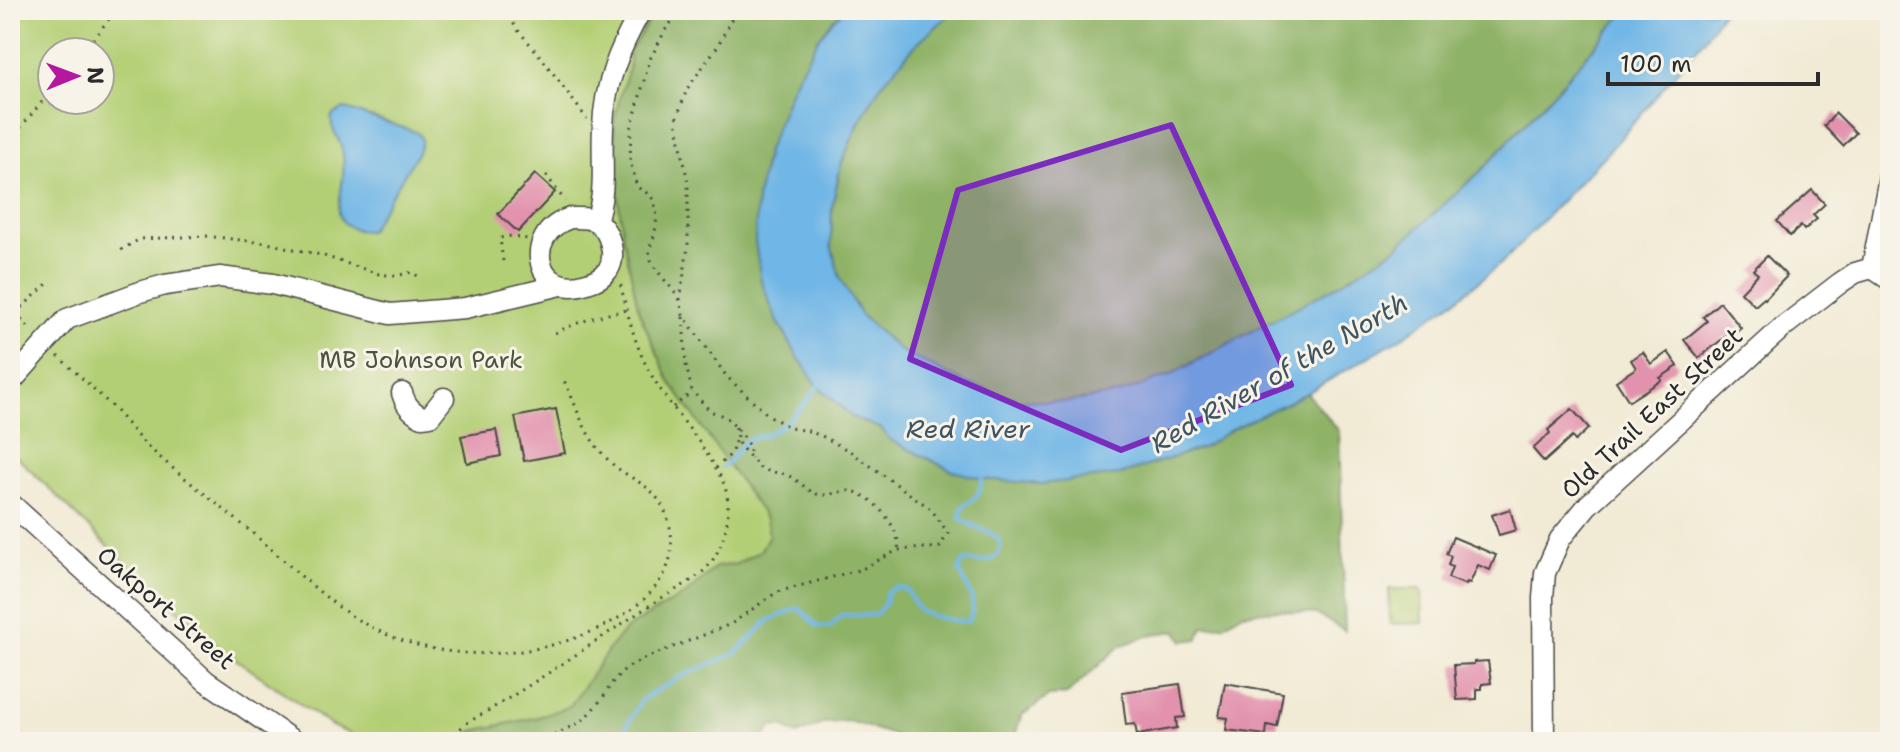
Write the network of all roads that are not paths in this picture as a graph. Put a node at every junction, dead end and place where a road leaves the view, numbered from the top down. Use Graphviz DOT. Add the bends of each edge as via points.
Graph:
graph roads {
  1 [pos="641,10"];
  2 [pos="1890,172"];
  3 [pos="596,221"];
  4 [pos="1872,268"];
  5 [pos="1890,280"];
  6 [pos="561,285"];
  7 [pos="10,383"];
  8 [pos="402,393"];
  9 [pos="444,398"];
  10 [pos="10,503"];
  11 [pos="295,742"];
  12 [pos="1544,742"];
  1 -- 3 [label="street" via="608,85 604,188"];
  2 -- 4 [label="street"];
  3 -- 6 [label="street" via="612,248 608,269 592,282"];
  3 -- 6 [label="street" via="560,221 544,237 544,271"];
  4 -- 5 [label="street"];
  4 -- 12 [label="street, Old Trail East Street" via="1855,273 1783,327 1588,505 1560,539 1545,573 1543,598"];
  6 -- 7 [label="street" via="465,308 390,314 273,284 220,277 165,285 67,319"];
  8 -- 9 [label="street" via="406,405 422,417 430,416"];
  10 -- 11 [label="street, Oakport Street" via="206,681"];
}
